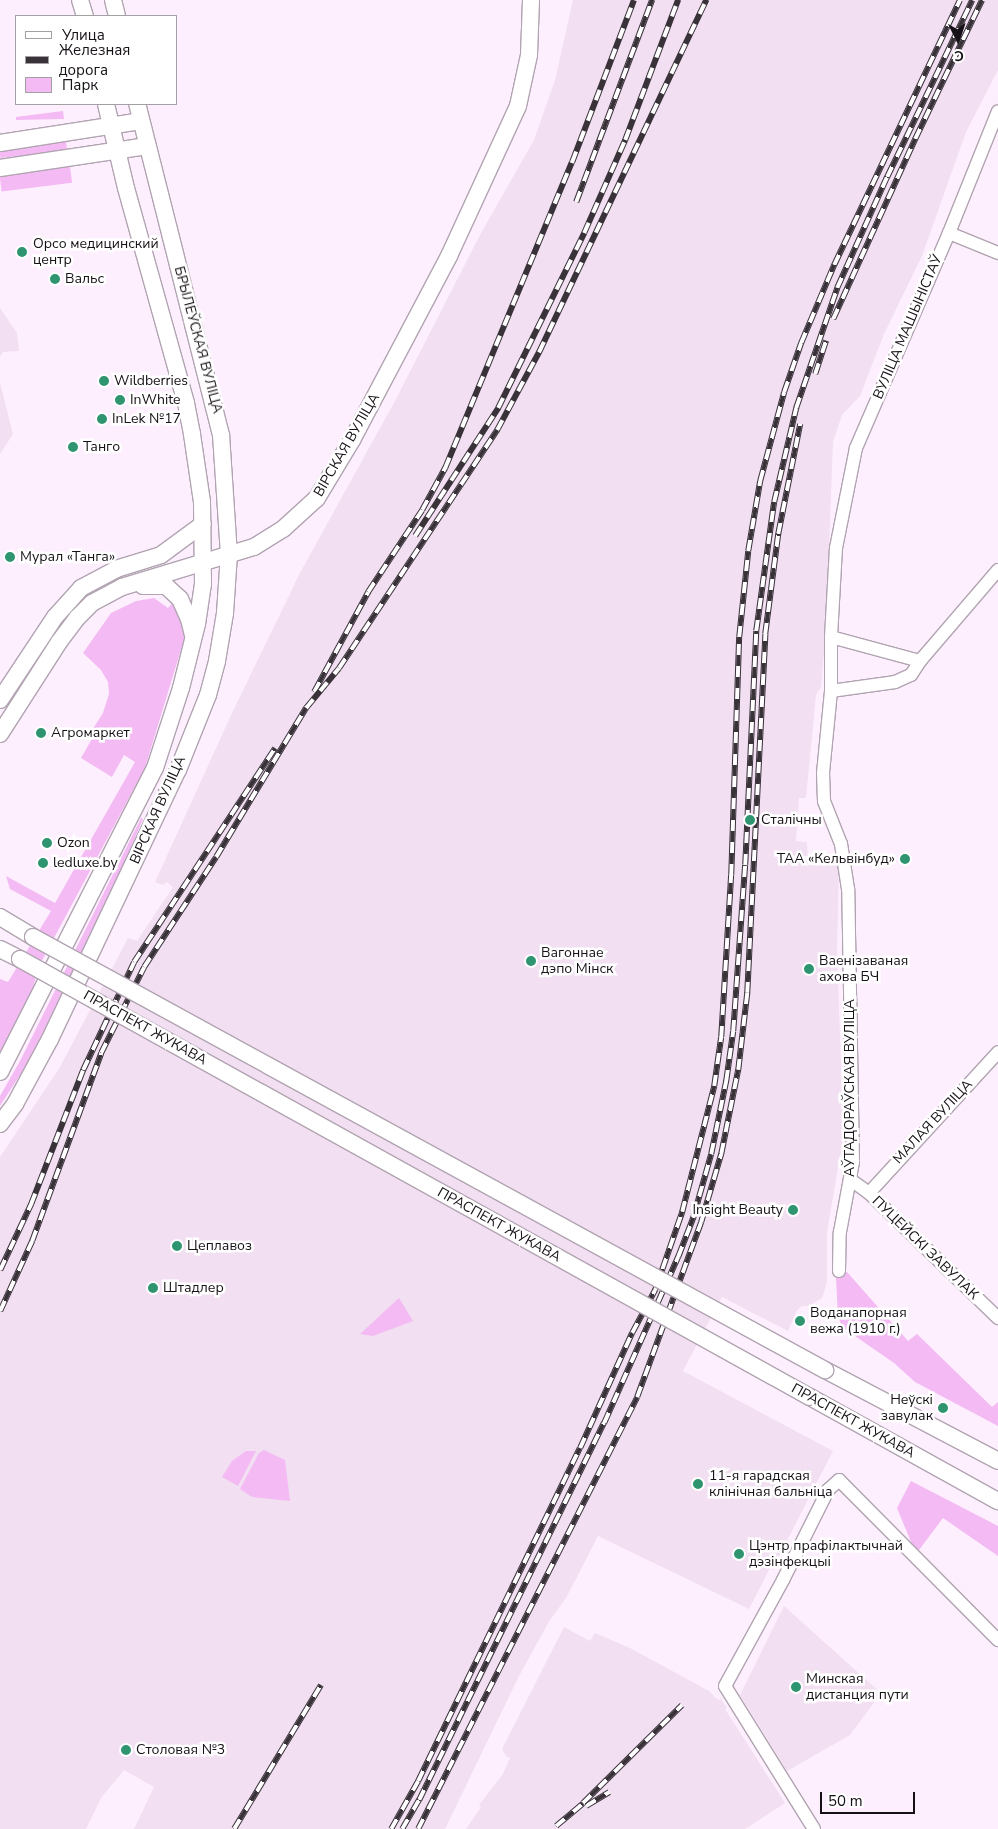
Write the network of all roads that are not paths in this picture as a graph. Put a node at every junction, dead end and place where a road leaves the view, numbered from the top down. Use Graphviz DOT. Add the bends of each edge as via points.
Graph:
graph roads {
  1 [pos="80,0"];
  2 [pos="113,0"];
  3 [pos="530,0"];
  4 [pos="84,15"];
  5 [pos="117,15"];
  6 [pos="137,105"];
  7 [pos="107,106"];
  8 [pos="998,111"];
  9 [pos="140,121"];
  10 [pos="111,127"];
  11 [pos="81,132"];
  12 [pos="0,143"];
  13 [pos="147,146"];
  14 [pos="109,153"];
  15 [pos="0,168"];
  16 [pos="949,233"];
  17 [pos="998,254"];
  18 [pos="203,524"];
  19 [pos="836,548"];
  20 [pos="229,555"];
  21 [pos="204,563"];
  22 [pos="998,570"];
  23 [pos="111,591"];
  24 [pos="194,637"];
  25 [pos="831,637"];
  26 [pos="920,661"];
  27 [pos="831,691"];
  28 [pos="0,700"];
  29 [pos="0,734"];
  30 [pos="0,917"];
  31 [pos="0,948"];
  32 [pos="998,1052"];
  33 [pos="0,1072"];
  34 [pos="0,1124"];
  35 [pos="851,1180"];
  36 [pos="869,1193"];
  37 [pos="839,1271"];
  38 [pos="998,1318"];
  39 [pos="998,1461"];
  40 [pos="998,1501"];
  41 [pos="998,1640"];
  42 [pos="814,1829"];
  1 -- 4 [label="main road"];
  2 -- 5 [label="main road"];
  3 -- 20 [label="main road, ВІРСКАЯ ВУЛІЦА" via="529,55 518,106 449,256 352,440 326,486 295,520 262,543"];
  6 -- 9 [label="main road, БРЫЛЕЎСКАЯ ВУЛІЦА"];
  7 -- 10 [label="main road"];
  7 -- 11 [label="main road"];
  8 -- 16 [label="street, ВУЛІЦА МАШЫНІСТАЎ"];
  9 -- 10 [label="main road"];
  9 -- 13 [label="main road, БРЫЛЕЎСКАЯ ВУЛІЦА"];
  10 -- 11 [label="main road"];
  10 -- 14 [label="main road"];
  11 -- 12 [label="main road"];
  13 -- 14 [label="main road"];
  13 -- 20 [label="main road, БРЫЛЕЎСКАЯ ВУЛІЦА" via="218,415 225,461"];
  14 -- 15 [label="main road"];
  14 -- 18 [label="main road, БРЫЛЕЎСКАЯ ВУЛІЦА" via="124,177 186,403 199,474"];
  16 -- 17 [label="street"];
  16 -- 19 [label="street, ВУЛІЦА МАШЫНІСТАЎ" via="856,448"];
  18 -- 21 [label="main road, БРЫЛЕЎСКАЯ ВУЛІЦА"];
  18 -- 28 [label="main road" via="162,554 103,574 81,588 55,617"];
  19 -- 25 [label="street, АЎТАДОРАЎСКАЯ ВУЛІЦА"];
  20 -- 21 [label="main road"];
  20 -- 34 [label="main road, ВІРСКАЯ ВУЛІЦА" via="225,613 217,661 208,695 178,770 50,1039 16,1104"];
  21 -- 23 [label="main road"];
  21 -- 24 [label="main road, ВІРСКАЯ ВУЛІЦА"];
  22 -- 26 [label="street"];
  23 -- 24 [label="main road" via="166,586 184,605"];
  23 -- 29 [label="main road" via="77,618"];
  24 -- 33 [label="main road, ВІРСКАЯ ВУЛІЦА" via="155,768"];
  25 -- 26 [label="street"];
  25 -- 27 [label="street, АЎТАДОРАЎСКАЯ ВУЛІЦА"];
  26 -- 27 [label="street" via="911,674 895,682"];
  27 -- 35 [label="street, АЎТАДОРАЎСКАЯ ВУЛІЦА" via="823,773 824,801 841,844 848,888"];
  30 -- 39 [label="main road, ПРАСПЕКТ ЖУКАВА, bridge" via="825,1370"];
  31 -- 40 [label="main road, ПРАСПЕКТ ЖУКАВА, bridge"];
  32 -- 36 [label="street, МАЛАЯ ВУЛІЦА"];
  35 -- 36 [label="street, ПУЦЕЙСКІ ЗАВУЛАК"];
  35 -- 37 [label="street, АЎТАДОРАЎСКАЯ ВУЛІЦА" via="840,1232"];
  36 -- 38 [label="street, ПУЦЕЙСКІ ЗАВУЛАК"];
  41 -- 42 [label="street" via="839,1480 828,1490 725,1686"];
}
